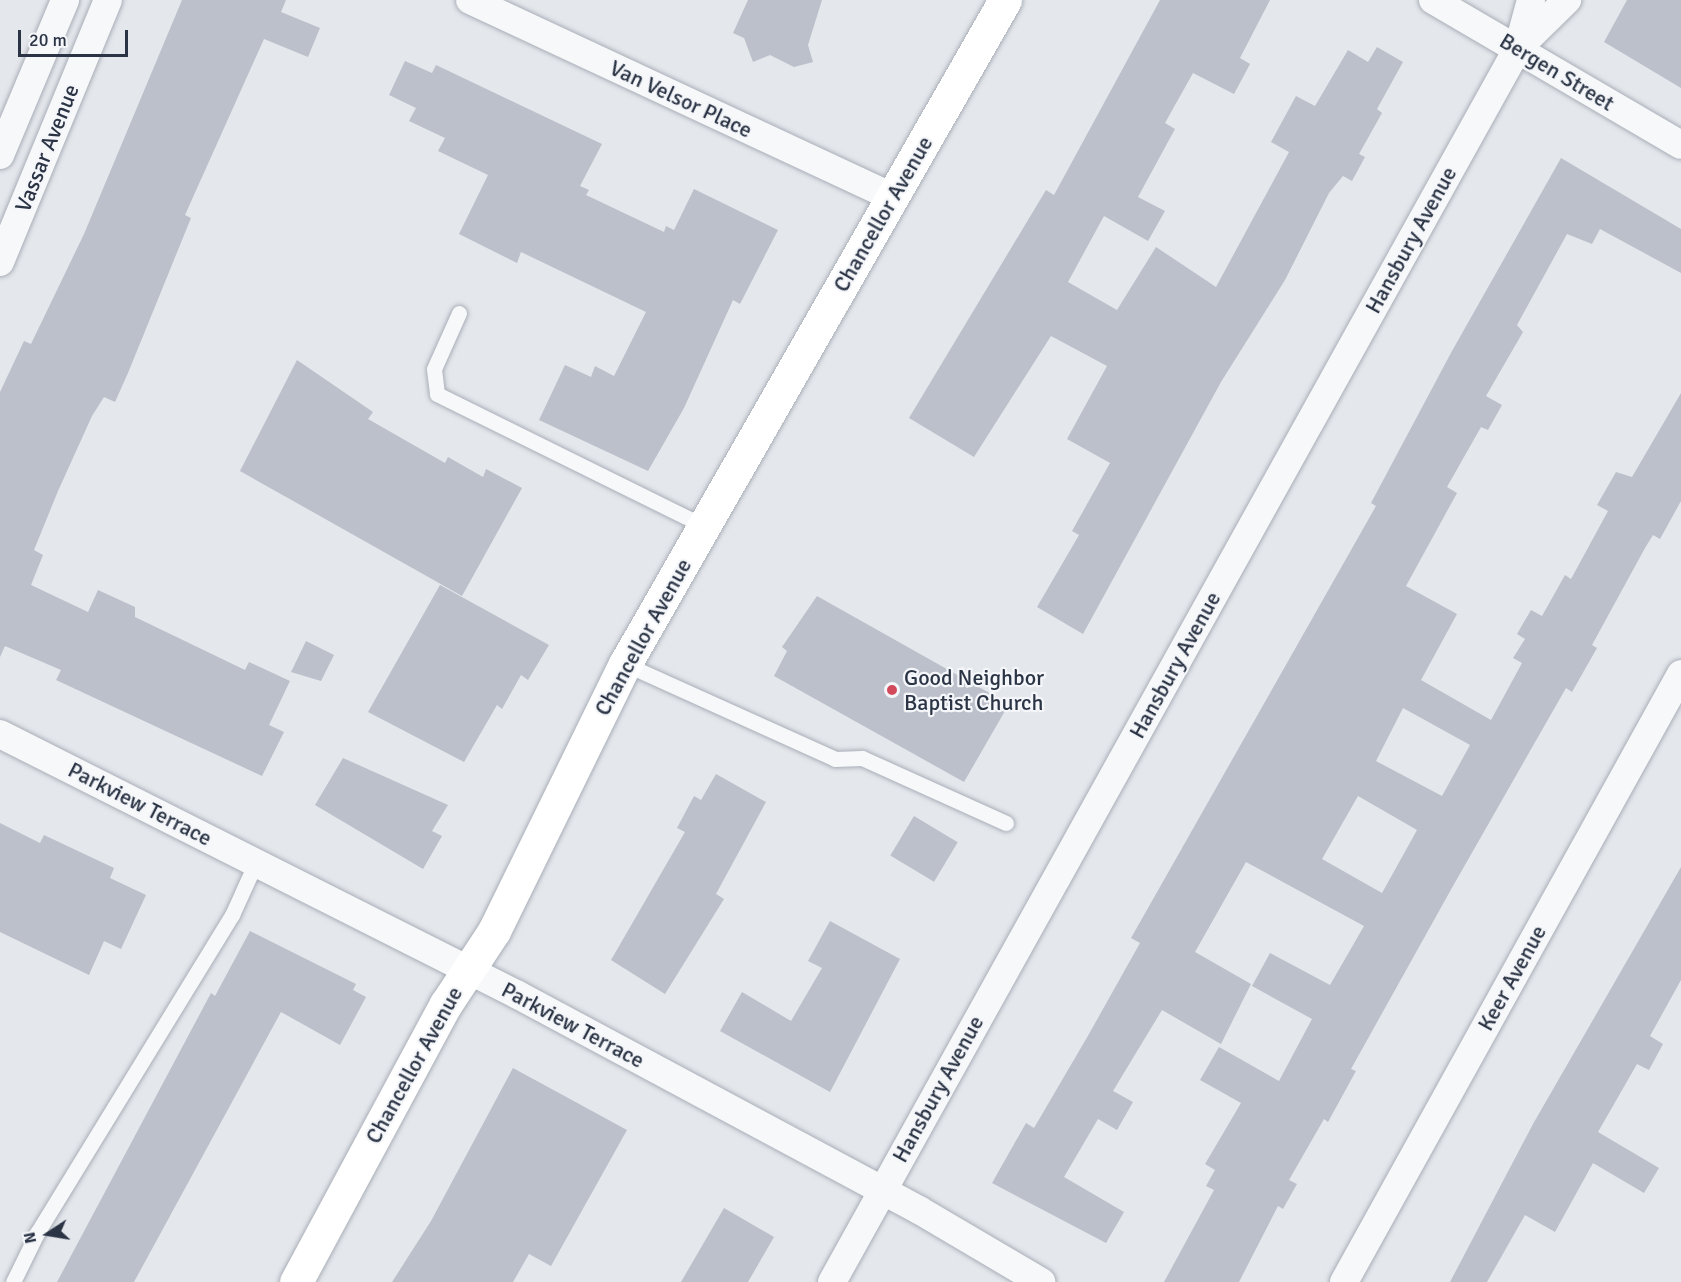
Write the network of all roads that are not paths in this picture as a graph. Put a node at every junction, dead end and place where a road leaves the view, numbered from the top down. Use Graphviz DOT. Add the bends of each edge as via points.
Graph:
graph roads {
  1 [pos="65,0"];
  2 [pos="108,0"];
  3 [pos="470,0"];
  4 [pos="1005,0"];
  5 [pos="1433,0"];
  6 [pos="1531,0"];
  7 [pos="1567,0"];
  8 [pos="1518,48"];
  9 [pos="1681,145"];
  10 [pos="0,155"];
  11 [pos="892,197"];
  12 [pos="1,256"];
  13 [pos="459,313"];
  14 [pos="704,526"];
  15 [pos="625,664"];
  16 [pos="1681,674"];
  17 [pos="0,734"];
  18 [pos="1006,823"];
  19 [pos="256,862"];
  20 [pos="466,971"];
  21 [pos="882,1190"];
  22 [pos="12,1282"];
  23 [pos="297,1282"];
  24 [pos="832,1282"];
  25 [pos="1041,1282"];
  26 [pos="1344,1282"];
  1 -- 10 [label="street, Vassar Avenue"];
  2 -- 12 [label="street, Vassar Avenue"];
  3 -- 11 [label="street, Van Velsor Place"];
  4 -- 11 [label="main road, Chancellor Avenue"];
  5 -- 8 [label="street, Bergen Street"];
  6 -- 8 [label="street, Hansbury Avenue"];
  7 -- 8 [label="street, Hansbury Avenue"];
  8 -- 9 [label="street, Bergen Street"];
  8 -- 21 [label="street, Hansbury Avenue"];
  11 -- 14 [label="main road, Chancellor Avenue"];
  13 -- 14 [label="lane" via="434,369 437,394"];
  14 -- 15 [label="main road, Chancellor Avenue"];
  15 -- 18 [label="lane" via="835,759 862,758"];
  15 -- 20 [label="main road, Chancellor Avenue" via="494,931"];
  16 -- 26 [label="street, Keer Avenue"];
  17 -- 19 [label="street, Parkview Terrace"];
  19 -- 20 [label="street, Parkview Terrace"];
  19 -- 22 [label="lane" via="232,915 37,1233"];
  20 -- 21 [label="street, Parkview Terrace"];
  20 -- 23 [label="main road, Chancellor Avenue"];
  21 -- 24 [label="street, Hansbury Avenue"];
  21 -- 25 [label="street, Parkview Terrace"];
}
